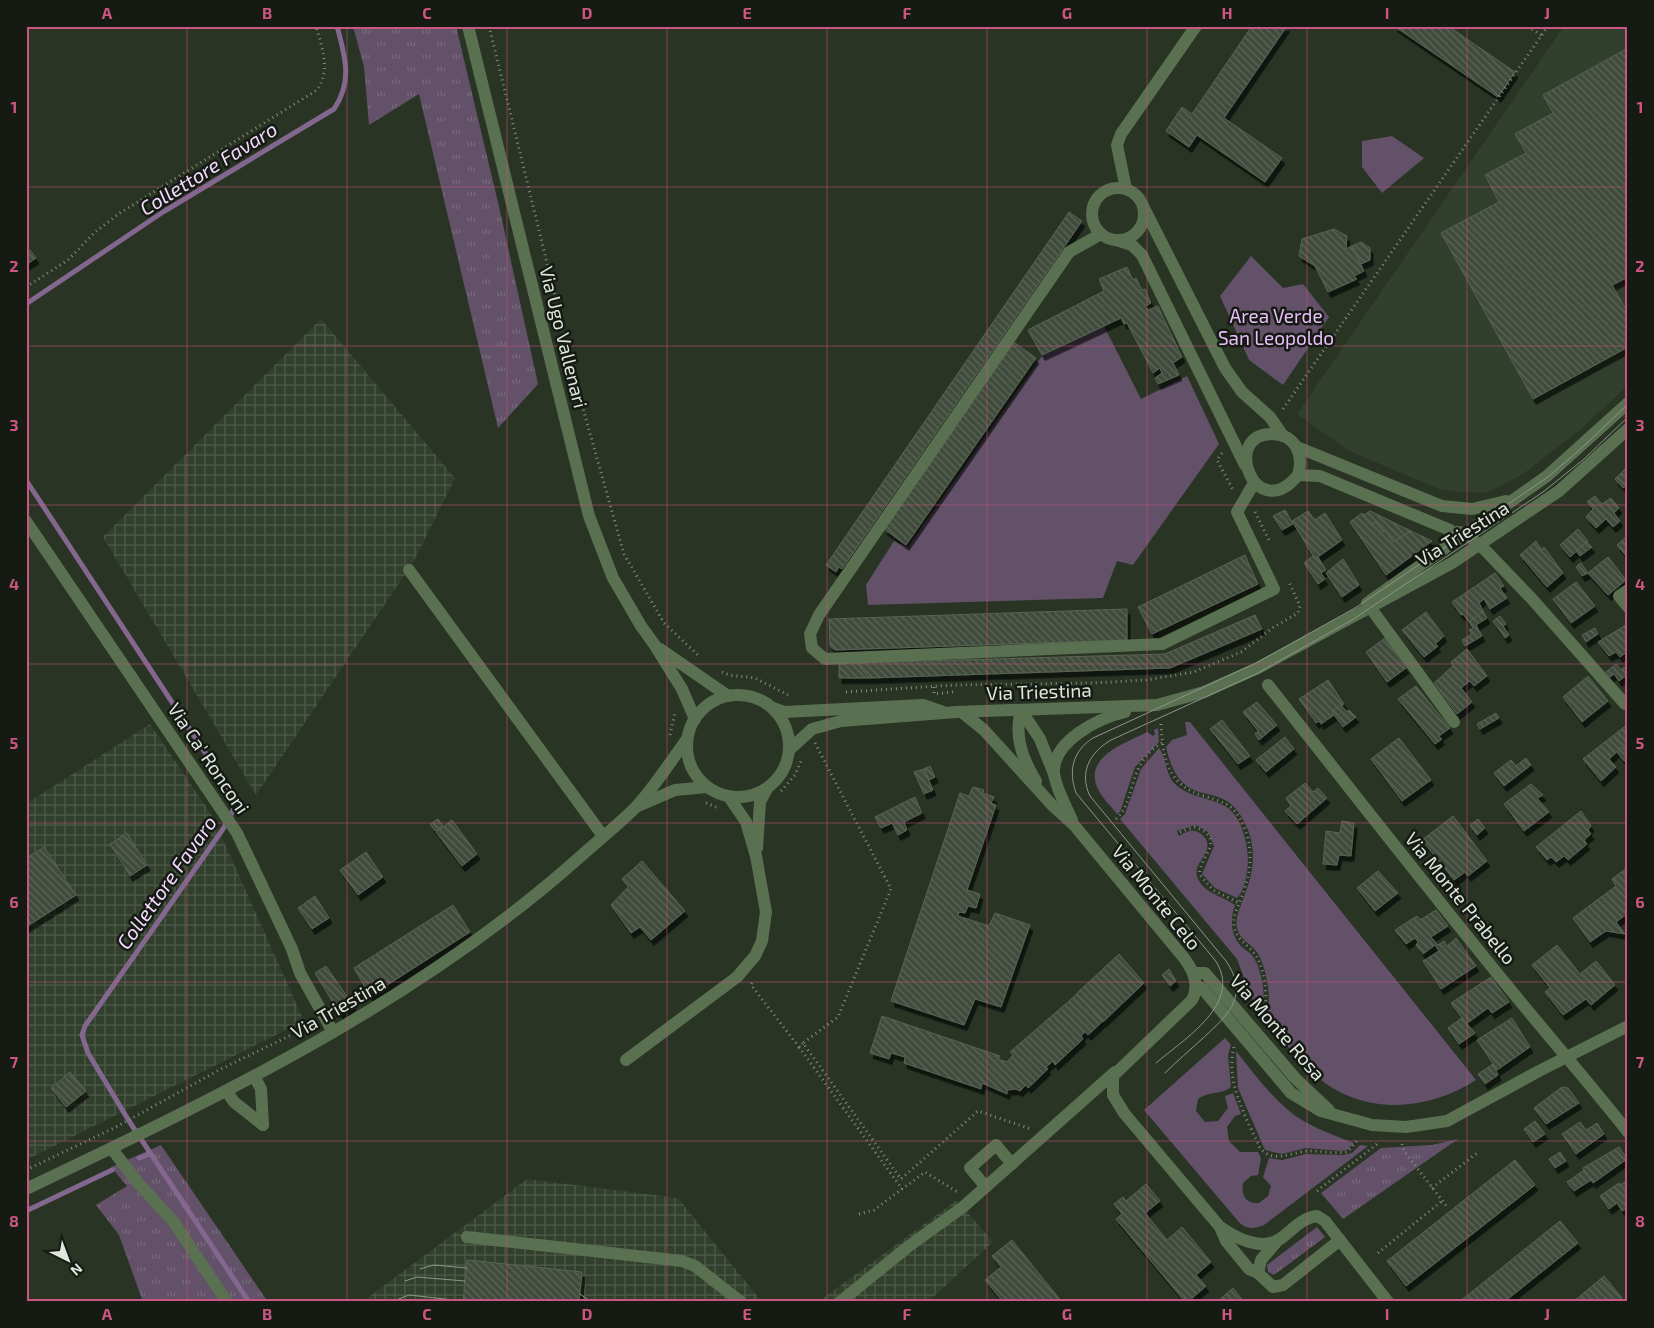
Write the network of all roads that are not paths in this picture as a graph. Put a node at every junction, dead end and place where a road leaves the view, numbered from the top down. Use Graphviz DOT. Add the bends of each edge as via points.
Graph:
graph roads {
  1 [pos="468,26"];
  2 [pos="1196,26"];
  3 [pos="1126,189"];
  4 [pos="1144,208"];
  5 [pos="1100,234"];
  6 [pos="1116,240"];
  7 [pos="1628,403"];
  8 [pos="1628,429"];
  9 [pos="1283,436"];
  10 [pos="1297,447"];
  11 [pos="1245,466"];
  12 [pos="1298,475"];
  13 [pos="1254,483"];
  14 [pos="1516,498"];
  15 [pos="1442,506"];
  16 [pos="26,521"];
  17 [pos="1465,533"];
  18 [pos="1451,537"];
  19 [pos="1480,545"];
  20 [pos="409,570"];
  21 [pos="1407,589"];
  22 [pos="1628,590"];
  23 [pos="1369,606"];
  24 [pos="1628,607"];
  25 [pos="654,644"];
  26 [pos="1268,685"];
  27 [pos="728,696"];
  28 [pos="1625,704"];
  29 [pos="1157,705"];
  30 [pos="771,707"];
  31 [pos="1021,710"];
  32 [pos="963,713"];
  33 [pos="948,714"];
  34 [pos="695,719"];
  35 [pos="1454,722"];
  36 [pos="687,739"];
  37 [pos="789,750"];
  38 [pos="1056,780"];
  39 [pos="707,787"];
  40 [pos="773,791"];
  41 [pos="729,797"];
  42 [pos="1048,800"];
  43 [pos="636,807"];
  44 [pos="1074,825"];
  45 [pos="604,836"];
  46 [pos="756,856"];
  47 [pos="1193,974"];
  48 [pos="1196,986"];
  49 [pos="1628,1026"];
  50 [pos="333,1032"];
  51 [pos="1567,1056"];
  52 [pos="626,1060"];
  53 [pos="1116,1071"];
  54 [pos="254,1076"];
  55 [pos="227,1092"];
  56 [pos="1332,1114"];
  57 [pos="1628,1132"];
  58 [pos="115,1147"];
  59 [pos="1012,1164"];
  60 [pos="986,1187"];
  61 [pos="26,1189"];
  62 [pos="1220,1227"];
  63 [pos="466,1237"];
  64 [pos="1278,1240"];
  65 [pos="1340,1240"];
  66 [pos="1258,1273"];
  67 [pos="227,1302"];
  68 [pos="741,1302"];
  69 [pos="840,1302"];
  70 [pos="1388,1302"];
  1 -- 25 [label="street, Via Ugo Vallenari" via="589,516 613,578"];
  2 -- 3 [label="street" via="1121,134 1118,150"];
  3 -- 4 [label="street" via="1140,200"];
  3 -- 5 [label="street" via="1108,190 1095,202 1093,218"];
  4 -- 6 [label="street" via="1142,227 1135,235 1126,240"];
  4 -- 9 [label="street" via="1225,368 1242,392 1270,418"];
  5 -- 6 [label="street"];
  5 -- 13 [label="street" via="1069,252 1018,323 819,614 810,634 812,648 825,659 1162,644 1274,589 1237,512"];
  6 -- 11 [label="street" via="1132,245 1142,255"];
  7 -- 14 [label="street, Via Triestina" via="1568,458"];
  8 -- 19 [label="street, Via Triestina" via="1559,491"];
  9 -- 10 [label="street"];
  9 -- 11 [label="street" via="1272,434 1254,441"];
  10 -- 12 [label="street" via="1300,456"];
  10 -- 15 [label="street"];
  11 -- 13 [label="street"];
  12 -- 13 [label="street" via="1281,489 1271,490"];
  12 -- 18 [label="street" via="1320,476"];
  14 -- 15 [label="street" via="1472,509"];
  14 -- 17 [label="street, Via Triestina"];
  15 -- 17 [label="street, Via Triestina" via="1461,516 1466,526"];
  16 -- 50 [label="street, Via Ca' Ronconi" via="237,834 292,949 300,973"];
  17 -- 18 [label="street"];
  17 -- 19 [label="street"];
  17 -- 21 [label="street" via="1453,553"];
  18 -- 23 [label="street, Via Triestina"];
  19 -- 21 [label="street, Via Triestina"];
  19 -- 28 [label="street"];
  20 -- 45 [label="street"];
  21 -- 23 [label="street, Via Triestina"];
  22 -- 24 [label="street" via="1618,596"];
  23 -- 29 [label="street, Via Triestina" via="1212,689"];
  23 -- 35 [label="street"];
  25 -- 27 [label="street, Via Ugo Vallenari"];
  25 -- 34 [label="street, Via Ugo Vallenari" via="682,689"];
  26 -- 51 [label="street, Via Monte Prabello"];
  27 -- 30 [label="street" via="743,695"];
  27 -- 34 [label="street" via="710,704"];
  29 -- 31 [label="street, Via Triestina"];
  29 -- 38 [label="street" via="1106,717 1080,731 1057,760"];
  30 -- 33 [label="street, Via Triestina" via="784,712 923,705"];
  30 -- 37 [label="street" via="785,726"];
  31 -- 32 [label="street, Via Triestina"];
  31 -- 38 [label="street, Via Monte Celo" via="1040,739"];
  31 -- 42 [label="street, Via Monte Celo" via="1018,740 1029,769"];
  32 -- 33 [label="street, Via Triestina"];
  32 -- 42 [label="street, Via Monte Celo" via="984,730"];
  33 -- 37 [label="street" via="832,723 812,729"];
  34 -- 36 [label="street"];
  36 -- 39 [label="street" via="690,766"];
  36 -- 43 [label="street, Via Triestina"];
  37 -- 40 [label="street"];
  38 -- 44 [label="street, Via Monte Celo"];
  39 -- 41 [label="street"];
  39 -- 43 [label="street, Via Triestina" via="675,790"];
  40 -- 41 [label="street"];
  40 -- 46 [label="street" via="760,802"];
  41 -- 46 [label="street" via="746,822"];
  42 -- 44 [label="street, Via Monte Celo"];
  43 -- 45 [label="street, Via Triestina"];
  44 -- 47 [label="street, Via Monte Celo" via="1184,958"];
  45 -- 50 [label="street, Via Triestina" via="536,896 469,947"];
  46 -- 52 [label="street" via="766,912 765,930 755,956 737,977"];
  47 -- 48 [label="street, Via Monte Celo"];
  47 -- 56 [label="street, Via Monte Rosa" via="1205,973 1295,1078"];
  48 -- 53 [label="street" via="1188,1004"];
  48 -- 56 [label="street, Via Monte Rosa" via="1202,988 1292,1093 1311,1107"];
  49 -- 51 [label="street, Via Monte Rosa"];
  50 -- 54 [label="street, Via Triestina"];
  51 -- 56 [label="street, Via Monte Rosa" via="1446,1121 1406,1127 1365,1123"];
  51 -- 57 [label="street, Via Monte Prabello"];
  53 -- 59 [label="street"];
  53 -- 62 [label="street" via="1112,1088 1119,1106"];
  54 -- 55 [label="street, Via Triestina"];
  54 -- 55 [label="street" via="261,1089 263,1125 234,1102"];
  55 -- 58 [label="street, Via Triestina"];
  58 -- 61 [label="street, Via Triestina"];
  58 -- 67 [label="street" via="138,1183 173,1221"];
  59 -- 60 [label="street"];
  59 -- 60 [label="street" via="996,1145 970,1168"];
  60 -- 69 [label="street"];
  62 -- 64 [label="street" via="1246,1241"];
  62 -- 66 [label="street" via="1226,1241 1249,1269"];
  63 -- 68 [label="street" via="682,1261 695,1266"];
  64 -- 65 [label="street" via="1302,1221 1317,1216"];
  64 -- 66 [label="street" via="1262,1260"];
  65 -- 66 [label="street" via="1283,1285 1273,1287"];
  65 -- 70 [label="street"];
}
